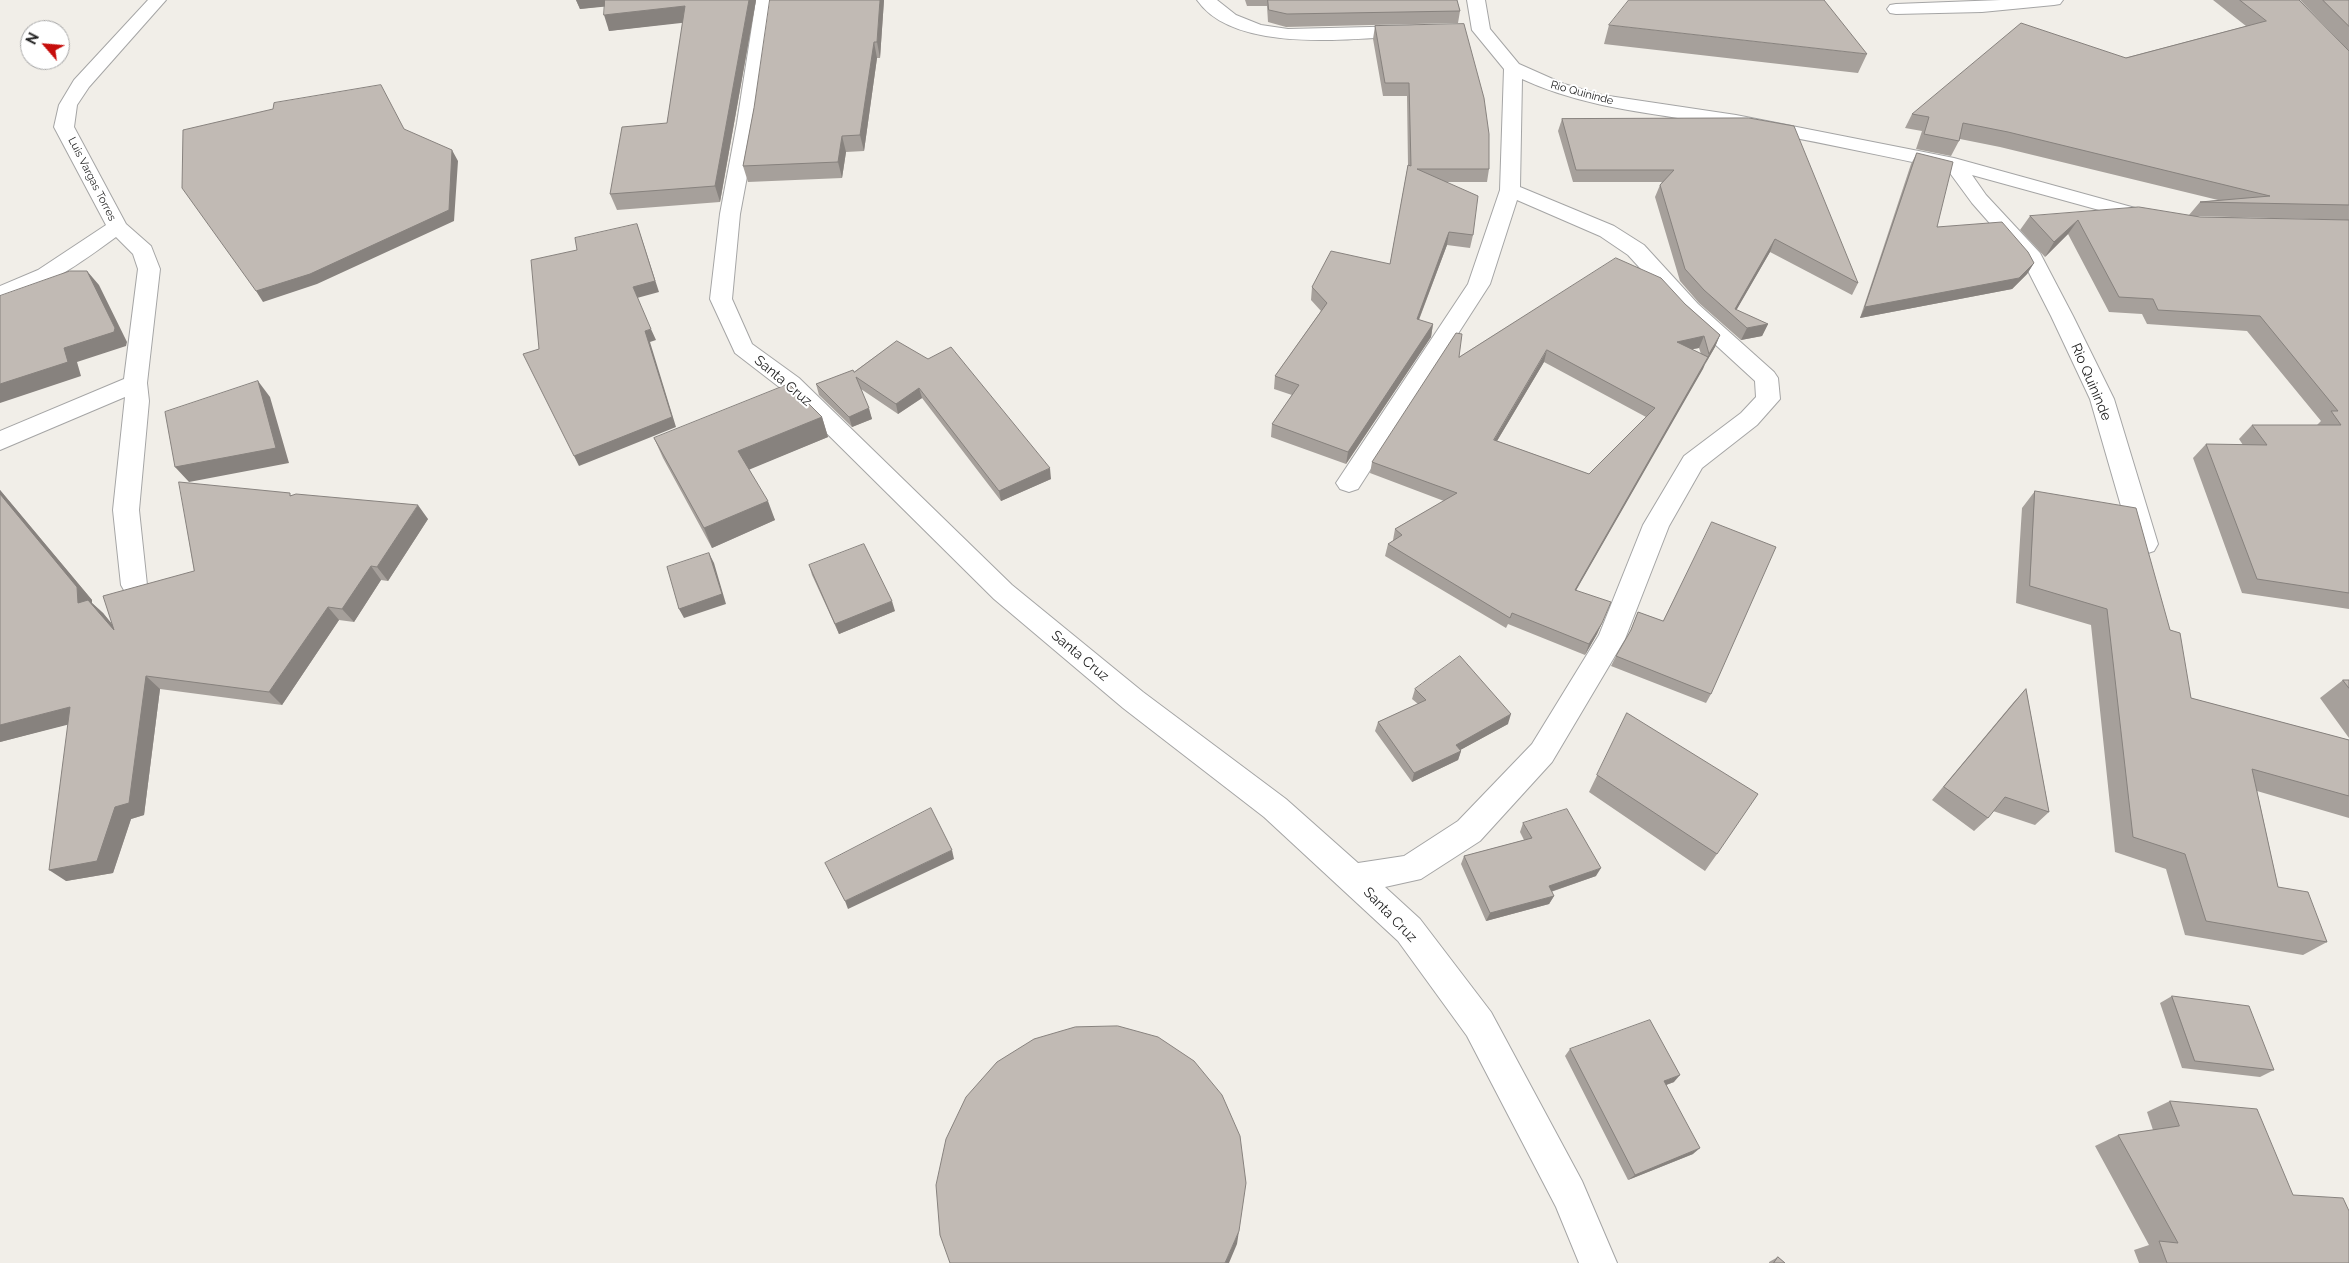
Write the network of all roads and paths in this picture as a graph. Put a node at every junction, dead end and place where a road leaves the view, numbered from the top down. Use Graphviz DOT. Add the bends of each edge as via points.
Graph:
graph roads {
  1 [pos="157,0"];
  2 [pos="765,0"];
  3 [pos="1206,0"];
  4 [pos="1476,0"];
  5 [pos="2054,0"];
  6 [pos="1896,9"];
  7 [pos="1462,30"];
  8 [pos="1481,30"];
  9 [pos="1433,31"];
  10 [pos="1513,68"];
  11 [pos="1954,164"];
  12 [pos="1510,190"];
  13 [pos="2173,221"];
  14 [pos="116,227"];
  15 [pos="4,294"];
  16 [pos="135,383"];
  17 [pos="0,441"];
  18 [pos="1349,483"];
  19 [pos="2151,566"];
  20 [pos="134,585"];
  21 [pos="1354,878"];
  22 [pos="1598,1263"];
  1 -- 14 [label="street, Luis Vargas Torres" via="81,84 68,105 64,127"];
  2 -- 21 [label="street, Santa Cruz" via="730,214 721,299 743,348 791,384 1003,592 1133,700 1275,808"];
  3 -- 9 [label="street" via="1230,19 1257,30 1280,33"];
  4 -- 8 [label="street"];
  5 -- 6 [label="street" via="1982,7"];
  7 -- 8 [label="street"];
  8 -- 10 [label="street, Rio Quininde"];
  10 -- 11 [label="street, Rio Quininde" via="1557,88 1600,100 1736,121"];
  10 -- 12 [label="street"];
  11 -- 13 [label="street, Rio Quininde" via="2140,216"];
  11 -- 19 [label="street, Rio Quininde" via="1979,200 2032,258 2062,316 2102,398"];
  12 -- 18 [label="street" via="1479,284"];
  12 -- 21 [label="street" via="1606,231 1636,250 1690,309 1766,378 1768,399 1749,419 1693,462 1656,525 1611,639 1542,753 1469,831 1410,869"];
  14 -- 15 [label="street, Luis Vargas Torres" via="61,266"];
  14 -- 16 [label="street" via="143,251 148,269"];
  16 -- 17 [label="street"];
  16 -- 20 [label="street" via="137,401 126,510"];
  21 -- 22 [label="street, Santa Cruz" via="1409,930 1479,1024 1569,1194"];
}
